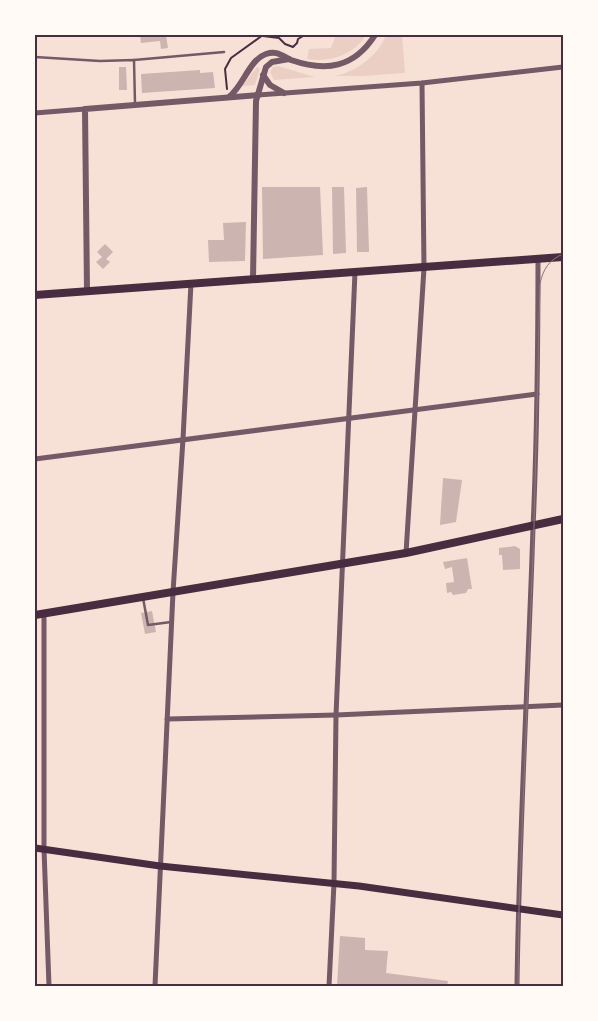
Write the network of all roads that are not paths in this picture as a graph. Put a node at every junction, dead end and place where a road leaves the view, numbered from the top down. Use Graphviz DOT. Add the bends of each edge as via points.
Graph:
graph roads {
  1 [pos="375,35"];
  2 [pos="224,52"];
  3 [pos="35,56"];
  4 [pos="289,59"];
  5 [pos="134,60"];
  6 [pos="563,67"];
  7 [pos="263,75"];
  8 [pos="422,83"];
  9 [pos="284,93"];
  10 [pos="258,95"];
  11 [pos="228,98"];
  12 [pos="135,105"];
  13 [pos="85,109"];
  14 [pos="35,114"];
  15 [pos="563,257"];
  16 [pos="538,259"];
  17 [pos="424,268"];
  18 [pos="355,272"];
  19 [pos="253,279"];
  20 [pos="191,283"];
  21 [pos="87,291"];
  22 [pos="35,295"];
  23 [pos="537,394"];
  24 [pos="414,410"];
  25 [pos="350,418"];
  26 [pos="183,439"];
  27 [pos="35,459"];
  28 [pos="563,519"];
  29 [pos="533,527"];
  30 [pos="406,553"];
  31 [pos="344,562"];
  32 [pos="173,592"];
  33 [pos="143,597"];
  34 [pos="44,614"];
  35 [pos="35,615"];
  36 [pos="171,622"];
  37 [pos="563,705"];
  38 [pos="526,707"];
  39 [pos="336,715"];
  40 [pos="167,719"];
  41 [pos="35,848"];
  42 [pos="44,849"];
  43 [pos="160,866"];
  44 [pos="334,883"];
  45 [pos="518,908"];
  46 [pos="563,915"];
  47 [pos="49,986"];
  48 [pos="155,986"];
  49 [pos="329,986"];
  50 [pos="517,986"];
  1 -- 4 [label="street" via="363,51 342,64 321,67"];
  2 -- 5 [label="lane"];
  3 -- 5 [label="lane"];
  4 -- 7 [label="street" via="272,62"];
  4 -- 11 [label="street" via="272,52 260,57 240,87"];
  5 -- 12 [label="lane"];
  6 -- 8 [label="street"];
  7 -- 9 [label="street" via="270,85"];
  7 -- 10 [label="street"];
  8 -- 9 [label="street"];
  8 -- 17 [label="street"];
  9 -- 10 [label="street"];
  10 -- 11 [label="street"];
  10 -- 19 [label="street"];
  11 -- 12 [label="street"];
  12 -- 13 [label="street"];
  13 -- 14 [label="street"];
  13 -- 21 [label="street"];
  15 -- 16 [label="main road"];
  16 -- 17 [label="main road"];
  16 -- 23 [label="street"];
  17 -- 18 [label="main road"];
  17 -- 24 [label="street"];
  18 -- 19 [label="main road"];
  18 -- 25 [label="street"];
  19 -- 20 [label="main road"];
  20 -- 21 [label="main road"];
  20 -- 26 [label="street"];
  21 -- 22 [label="main road"];
  23 -- 24 [label="street"];
  23 -- 29 [label="street"];
  24 -- 25 [label="street"];
  24 -- 30 [label="street"];
  25 -- 26 [label="street"];
  25 -- 31 [label="street"];
  26 -- 27 [label="street"];
  26 -- 32 [label="street"];
  28 -- 29 [label="main road"];
  29 -- 30 [label="main road"];
  29 -- 38 [label="street"];
  30 -- 31 [label="main road"];
  31 -- 32 [label="main road"];
  31 -- 39 [label="street"];
  32 -- 33 [label="main road"];
  32 -- 36 [label="street"];
  33 -- 34 [label="main road"];
  33 -- 36 [label="lane" via="148,624"];
  34 -- 35 [label="main road"];
  34 -- 42 [label="street"];
  36 -- 40 [label="street"];
  37 -- 38 [label="street"];
  38 -- 39 [label="street"];
  38 -- 45 [label="street"];
  39 -- 40 [label="street"];
  39 -- 44 [label="street"];
  40 -- 43 [label="street"];
  41 -- 42 [label="main road"];
  42 -- 43 [label="main road"];
  42 -- 47 [label="street"];
  43 -- 44 [label="main road"];
  43 -- 48 [label="street"];
  44 -- 45 [label="main road"];
  44 -- 49 [label="street"];
  45 -- 46 [label="main road"];
  45 -- 50 [label="street"];
}
